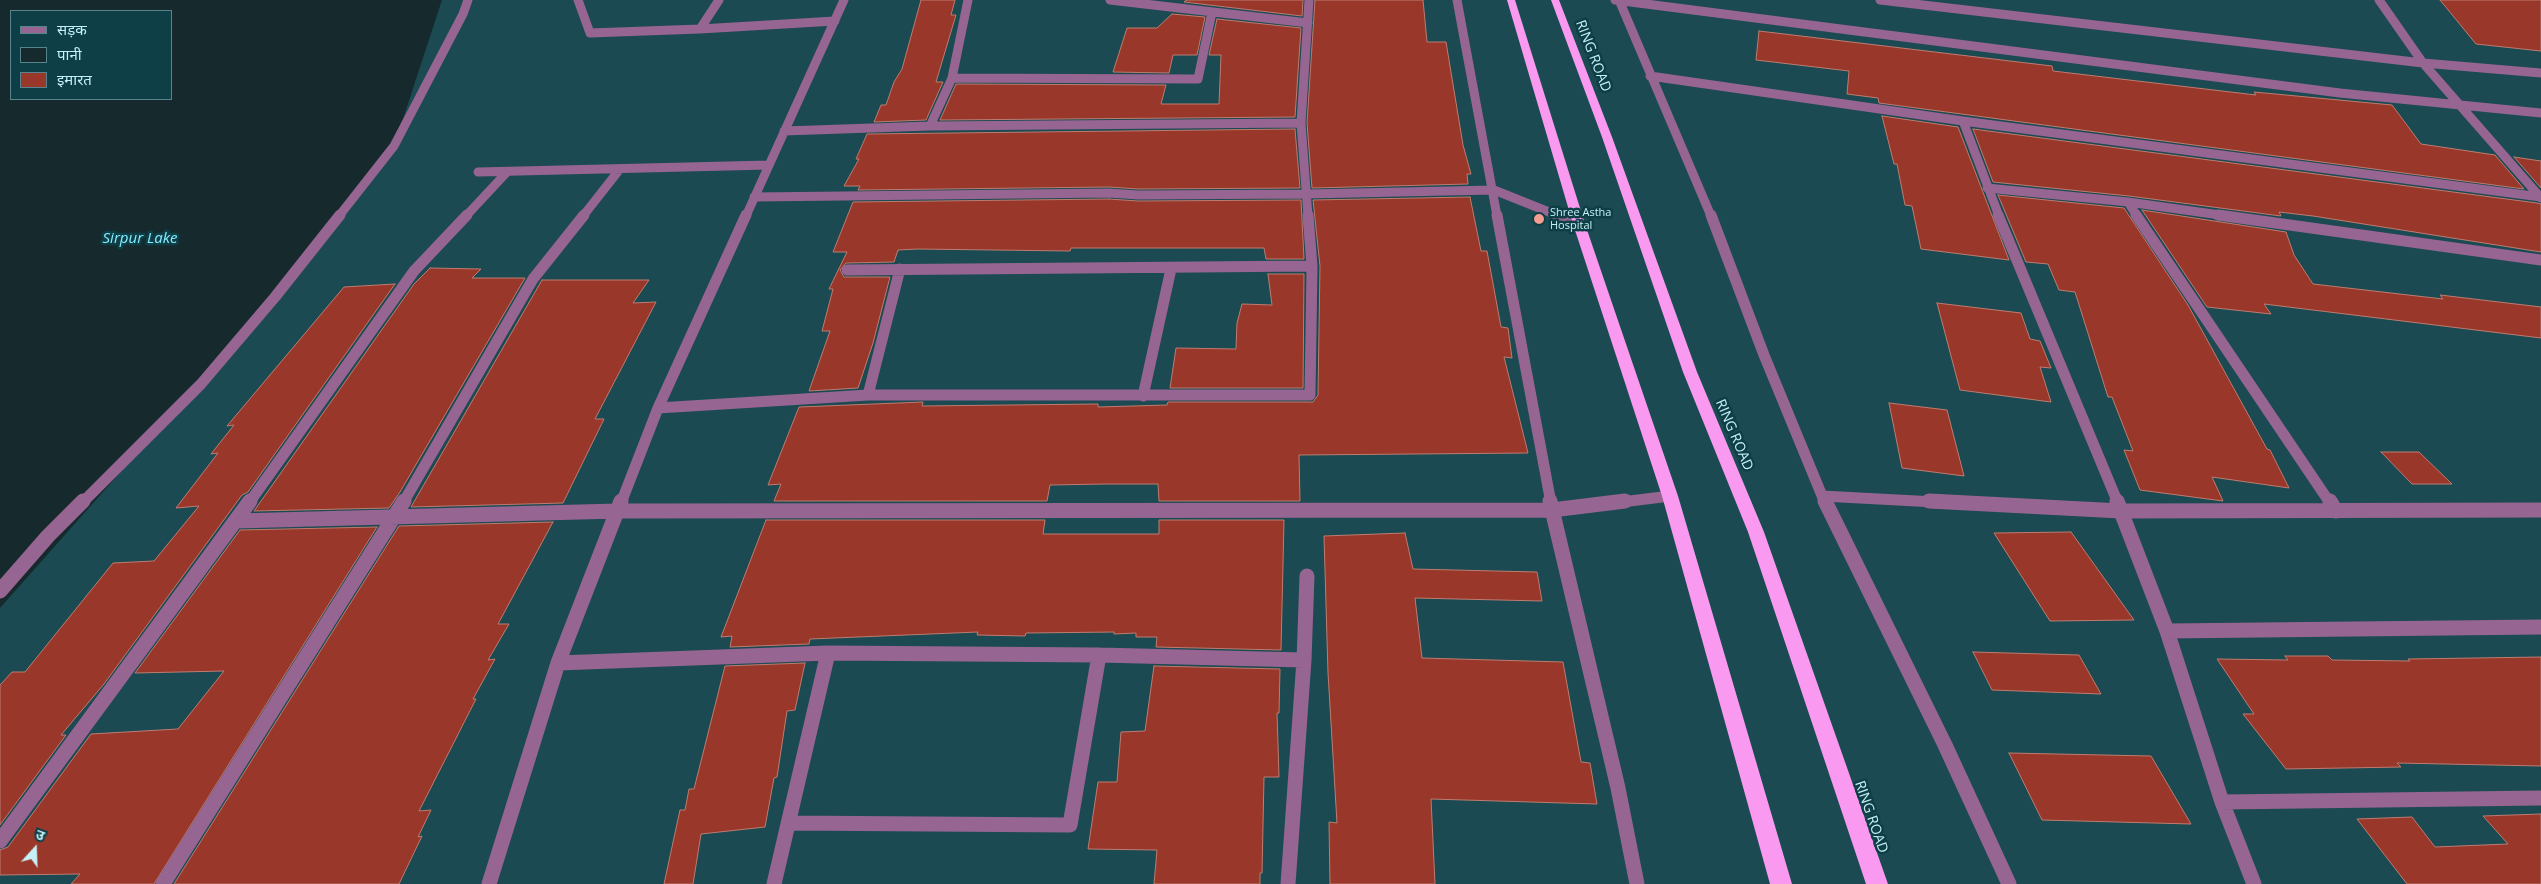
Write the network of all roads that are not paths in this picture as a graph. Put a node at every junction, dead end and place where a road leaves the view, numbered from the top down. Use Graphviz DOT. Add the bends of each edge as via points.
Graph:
graph roads {
  1 [pos="468,0"];
  2 [pos="578,0"];
  3 [pos="719,0"];
  4 [pos="844,0"];
  5 [pos="968,0"];
  6 [pos="1110,0"];
  7 [pos="1308,0"];
  8 [pos="1456,0"];
  9 [pos="1511,0"];
  10 [pos="1555,0"];
  11 [pos="1618,0"];
  12 [pos="1880,0"];
  13 [pos="2380,0"];
  14 [pos="1212,12"];
  15 [pos="835,21"];
  16 [pos="1308,23"];
  17 [pos="700,29"];
  18 [pos="2423,63"];
  19 [pos="2541,73"];
  20 [pos="1650,76"];
  21 [pos="952,78"];
  22 [pos="2459,105"];
  23 [pos="2541,114"];
  24 [pos="1963,122"];
  25 [pos="1301,123"];
  26 [pos="930,126"];
  27 [pos="784,132"];
  28 [pos="769,165"];
  29 [pos="620,169"];
  30 [pos="478,172"];
  31 [pos="507,172"];
  32 [pos="1987,188"];
  33 [pos="1494,190"];
  34 [pos="1307,194"];
  35 [pos="754,197"];
  36 [pos="2541,197"];
  37 [pos="2128,202"];
  38 [pos="1579,224"];
  39 [pos="2541,260"];
  40 [pos="1312,266"];
  41 [pos="900,269"];
  42 [pos="1171,269"];
  43 [pos="847,270"];
  44 [pos="868,395"];
  45 [pos="1143,396"];
  46 [pos="658,408"];
  47 [pos="1670,496"];
  48 [pos="1822,496"];
  49 [pos="618,510"];
  50 [pos="1552,510"];
  51 [pos="2541,510"];
  52 [pos="2120,511"];
  53 [pos="2336,511"];
  54 [pos="396,517"];
  55 [pos="236,521"];
  56 [pos="1307,576"];
  57 [pos="0,591"];
  58 [pos="2541,627"];
  59 [pos="2167,631"];
  60 [pos="828,654"];
  61 [pos="1099,655"];
  62 [pos="1304,660"];
  63 [pos="558,663"];
  64 [pos="2541,798"];
  65 [pos="2222,802"];
  66 [pos="788,823"];
  67 [pos="0,841"];
  68 [pos="163,884"];
  69 [pos="489,884"];
  70 [pos="774,884"];
  71 [pos="1288,884"];
  72 [pos="1637,884"];
  73 [pos="1781,884"];
  74 [pos="1877,884"];
  75 [pos="2009,884"];
  76 [pos="2254,884"];
  1 -- 57 [label="street" via="394,146 275,297 201,384 48,536"];
  2 -- 17 [label="street" via="590,33"];
  3 -- 17 [label="street"];
  4 -- 15 [label="street"];
  5 -- 21 [label="street"];
  6 -- 14 [label="street"];
  7 -- 16 [label="street"];
  8 -- 33 [label="street"];
  9 -- 38 [label="highway"];
  10 -- 74 [label="highway, RING ROAD" via="1690,372 1756,532"];
  11 -- 20 [label="street"];
  11 -- 22 [label="street" via="2340,94"];
  12 -- 18 [label="street"];
  13 -- 18 [label="street"];
  14 -- 16 [label="street"];
  14 -- 21 [label="street" via="1198,79"];
  15 -- 17 [label="street"];
  15 -- 27 [label="street"];
  16 -- 25 [label="street"];
  18 -- 19 [label="street"];
  18 -- 22 [label="street"];
  20 -- 24 [label="street"];
  20 -- 48 [label="street" via="1699,184 1764,356"];
  21 -- 26 [label="street"];
  22 -- 23 [label="street"];
  22 -- 36 [label="street"];
  24 -- 32 [label="street"];
  24 -- 36 [label="street"];
  25 -- 26 [label="street"];
  25 -- 34 [label="street"];
  26 -- 27 [label="street"];
  27 -- 28 [label="street"];
  28 -- 29 [label="street"];
  28 -- 35 [label="street"];
  29 -- 31 [label="street"];
  29 -- 54 [label="street" via="533,279"];
  30 -- 31 [label="street"];
  31 -- 55 [label="street" via="414,271"];
  32 -- 37 [label="street"];
  32 -- 52 [label="street"];
  33 -- 34 [label="street"];
  33 -- 38 [label="street"];
  33 -- 50 [label="street"];
  34 -- 35 [label="street"];
  34 -- 40 [label="street"];
  35 -- 46 [label="street"];
  37 -- 39 [label="street"];
  37 -- 53 [label="street"];
  38 -- 47 [label="highway"];
  40 -- 42 [label="street"];
  40 -- 45 [label="street" via="1310,395"];
  41 -- 42 [label="street"];
  41 -- 43 [label="street"];
  41 -- 44 [label="street"];
  42 -- 45 [label="street"];
  44 -- 45 [label="street"];
  44 -- 46 [label="street"];
  46 -- 49 [label="street"];
  47 -- 50 [label="street"];
  47 -- 73 [label="highway"];
  48 -- 52 [label="street"];
  48 -- 75 [label="street" via="1945,745"];
  49 -- 50 [label="street"];
  49 -- 54 [label="street"];
  49 -- 63 [label="street"];
  50 -- 72 [label="street" via="1618,788"];
  51 -- 53 [label="street"];
  52 -- 53 [label="street"];
  52 -- 59 [label="street"];
  54 -- 55 [label="street"];
  54 -- 68 [label="street"];
  55 -- 67 [label="street"];
  56 -- 62 [label="street"];
  58 -- 59 [label="street"];
  59 -- 65 [label="street"];
  60 -- 61 [label="street"];
  60 -- 63 [label="street"];
  60 -- 66 [label="street"];
  61 -- 62 [label="street"];
  61 -- 66 [label="street" via="1070,825"];
  62 -- 71 [label="street"];
  63 -- 69 [label="street"];
  64 -- 65 [label="street"];
  65 -- 76 [label="street"];
  66 -- 70 [label="street"];
}
